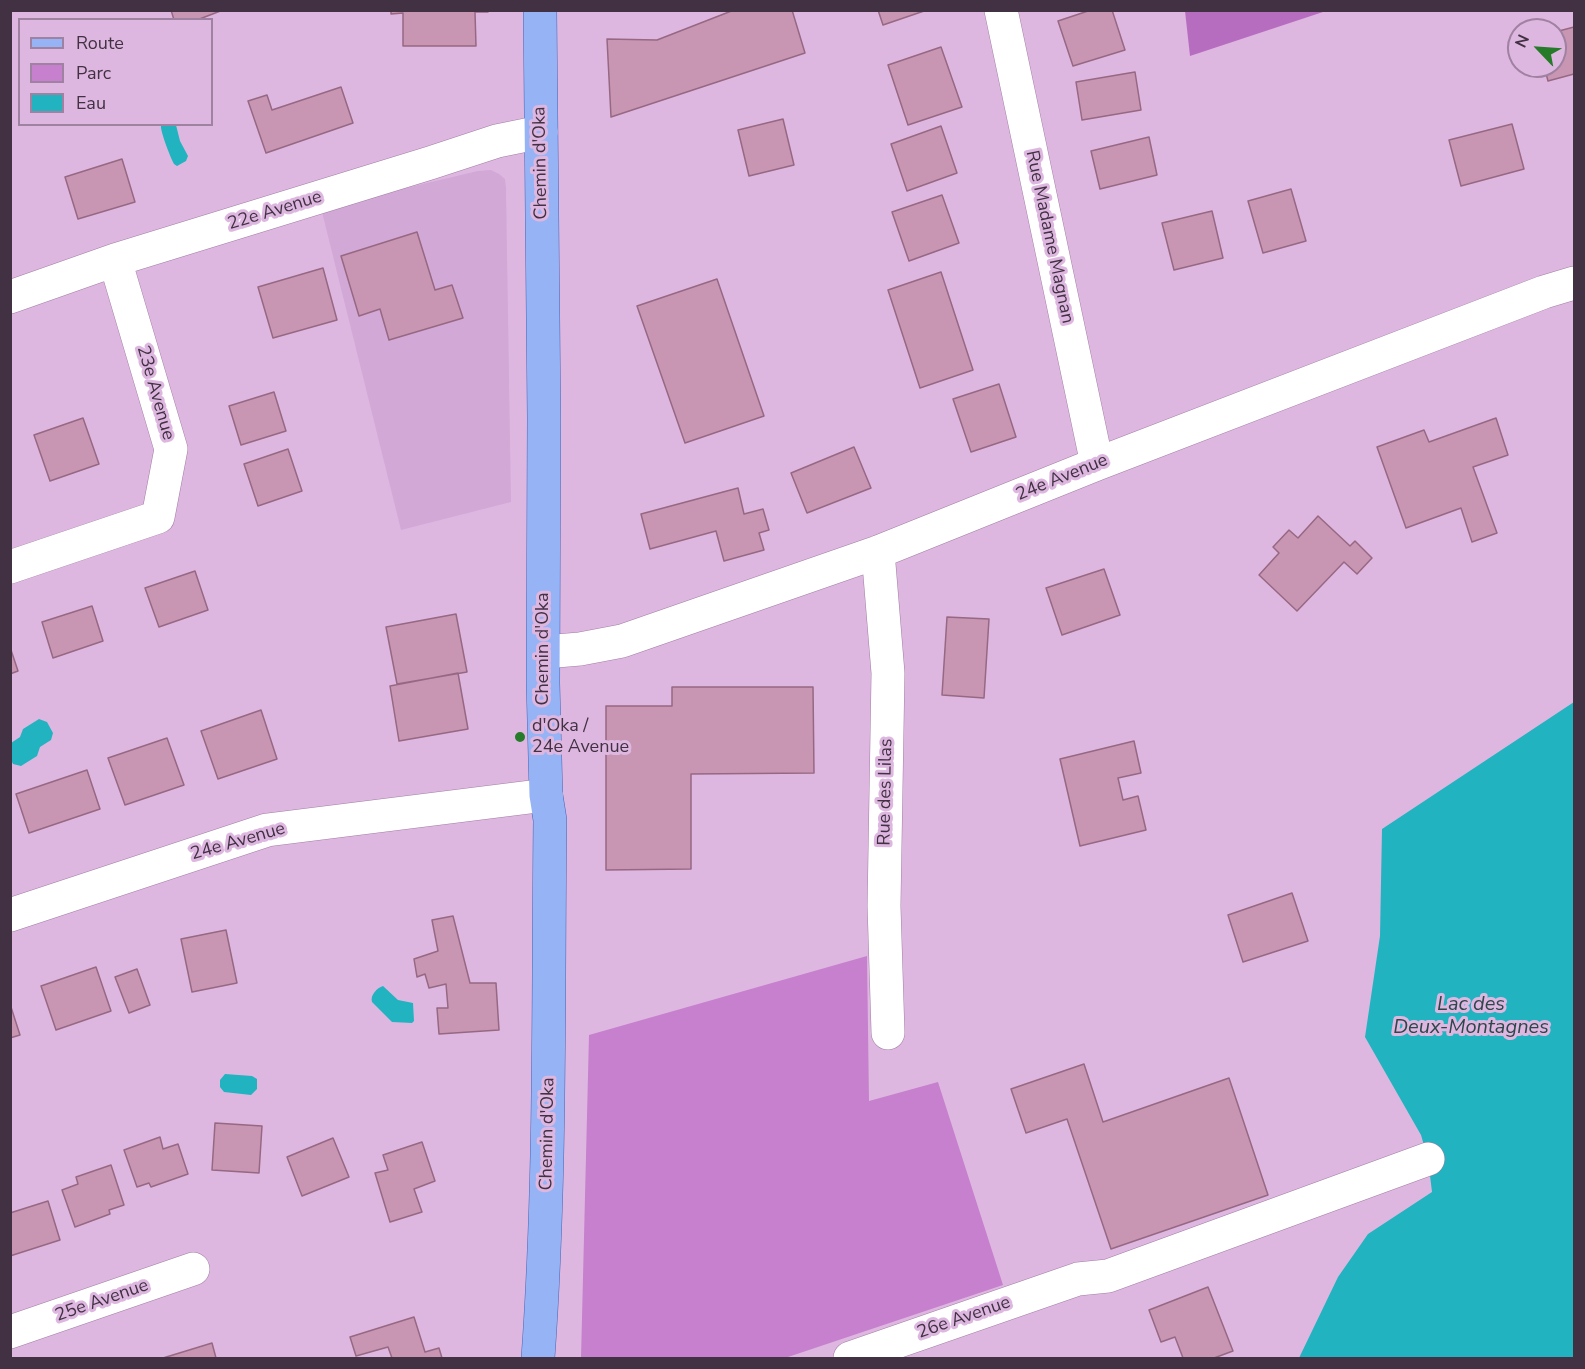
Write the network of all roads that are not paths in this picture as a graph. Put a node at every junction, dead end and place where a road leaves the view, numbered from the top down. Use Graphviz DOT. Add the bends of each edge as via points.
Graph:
graph roads {
  1 [pos="540,10"];
  2 [pos="1001,10"];
  3 [pos="541,132"];
  4 [pos="115,260"];
  5 [pos="1575,283"];
  6 [pos="10,297"];
  7 [pos="1097,464"];
  8 [pos="878,552"];
  9 [pos="10,567"];
  10 [pos="544,652"];
  11 [pos="546,795"];
  12 [pos="10,915"];
  13 [pos="888,1033"];
  14 [pos="1428,1159"];
  15 [pos="193,1269"];
  16 [pos="10,1332"];
  17 [pos="538,1359"];
  18 [pos="850,1359"];
  1 -- 3 [label="main road, Chemin d'Oka"];
  2 -- 7 [label="street, Rue Madame Magnan"];
  3 -- 4 [label="street, 22e Avenue" via="497,141"];
  3 -- 10 [label="main road, Chemin d'Oka"];
  4 -- 6 [label="street, 22e Avenue"];
  4 -- 9 [label="street, 23e Avenue" via="171,449 158,517"];
  5 -- 7 [label="street, 24e Avenue"];
  7 -- 8 [label="street, 24e Avenue"];
  8 -- 10 [label="street, 24e Avenue" via="622,641"];
  8 -- 13 [label="street, Rue des Lilas" via="888,674 884,906"];
  10 -- 11 [label="main road, Chemin d'Oka"];
  11 -- 12 [label="street, 24e Avenue" via="267,830"];
  11 -- 17 [label="main road, Chemin d'Oka" via="550,820 550,1080"];
  14 -- 18 [label="street, 26e Avenue" via="1108,1276 1078,1279"];
  15 -- 16 [label="street, 25e Avenue"];
}
